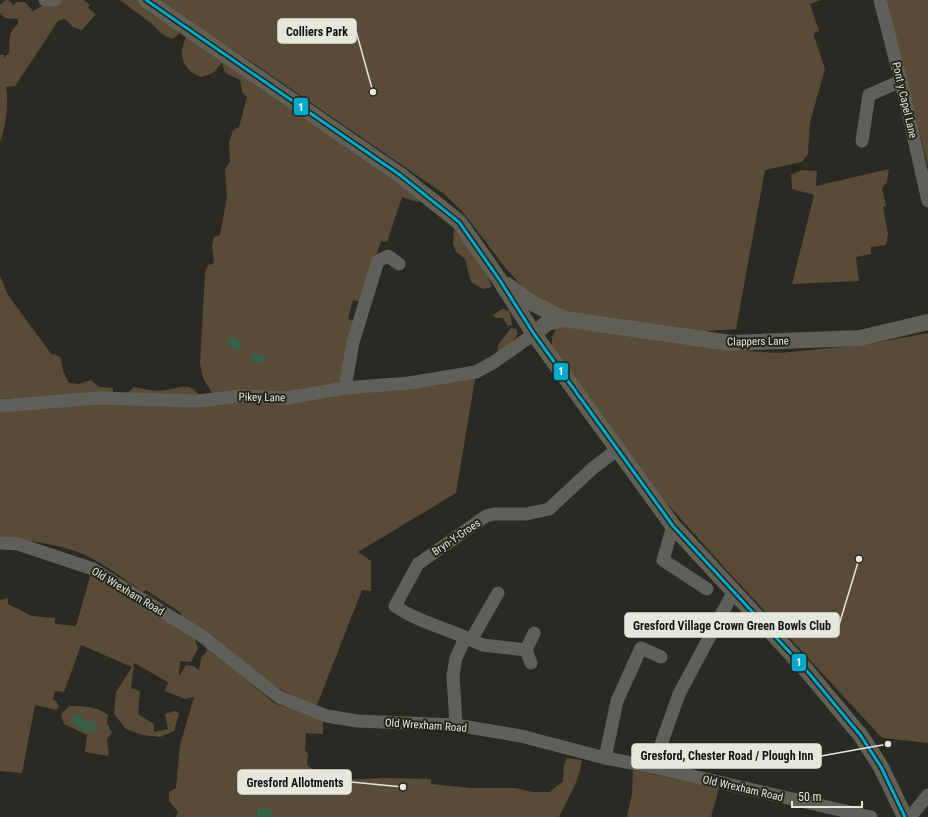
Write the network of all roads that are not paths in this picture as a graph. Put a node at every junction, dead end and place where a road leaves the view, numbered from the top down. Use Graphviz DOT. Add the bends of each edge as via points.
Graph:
graph roads {
  1 [pos="45,0"];
  2 [pos="55,0"];
  3 [pos="146,0"];
  4 [pos="880,0"];
  5 [pos="901,82"];
  6 [pos="862,141"];
  7 [pos="928,201"];
  8 [pos="399,264"];
  9 [pos="500,279"];
  10 [pos="564,319"];
  11 [pos="928,322"];
  12 [pos="534,334"];
  13 [pos="345,388"];
  14 [pos="0,406"];
  15 [pos="618,449"];
  16 [pos="673,526"];
  17 [pos="0,543"];
  18 [pos="18,544"];
  19 [pos="0,549"];
  20 [pos="707,589"];
  21 [pos="734,591"];
  22 [pos="498,593"];
  23 [pos="534,633"];
  24 [pos="468,639"];
  25 [pos="526,650"];
  26 [pos="661,657"];
  27 [pos="531,663"];
  28 [pos="456,725"];
  29 [pos="606,758"];
  30 [pos="653,767"];
  31 [pos="928,795"];
  32 [pos="871,817"];
  33 [pos="905,817"];
  34 [pos="910,817"];
  1 -- 2 [label="street"];
  3 -- 9 [label="main road" via="400,175 459,222"];
  4 -- 5 [label="street, Pont y Capel Lane"];
  5 -- 6 [label="street" via="869,95"];
  5 -- 7 [label="street, Pont y Capel Lane"];
  8 -- 13 [label="street" via="388,256 378,261 353,342"];
  9 -- 10 [label="main road, Clappers Lane" via="532,303"];
  9 -- 12 [label="main road"];
  10 -- 11 [label="main road, Clappers Lane" via="731,343 860,338"];
  10 -- 12 [label="main road, Clappers Lane" via="546,323"];
  12 -- 13 [label="street, Pikey Lane" via="476,372 409,383"];
  12 -- 15 [label="main road"];
  13 -- 14 [label="street, Pikey Lane" via="286,398 240,396 197,401 98,398"];
  15 -- 16 [label="main road"];
  15 -- 24 [label="street, Bryn-Y-Groes" via="593,468 549,509 526,514 486,516 418,564 395,606 411,616"];
  16 -- 20 [label="street" via="663,560"];
  16 -- 21 [label="main road"];
  17 -- 18 [label="street, Old Wrexham Road"];
  18 -- 19 [label="street" via="8,550"];
  18 -- 28 [label="street, Old Wrexham Road" via="93,569 202,636 279,697 327,716 357,721"];
  21 -- 30 [label="street" via="679,694"];
  21 -- 33 [label="main road" via="807,671 861,736 881,766"];
  22 -- 24 [label="street"];
  23 -- 25 [label="street"];
  24 -- 25 [label="street" via="483,645"];
  24 -- 28 [label="street" via="456,658"];
  25 -- 27 [label="street"];
  26 -- 29 [label="street" via="641,648 617,701"];
  28 -- 29 [label="street, Old Wrexham Road" via="521,736"];
  29 -- 30 [label="street, Old Wrexham Road"];
  30 -- 32 [label="street, Old Wrexham Road"];
  31 -- 34 [label="street"];
}
